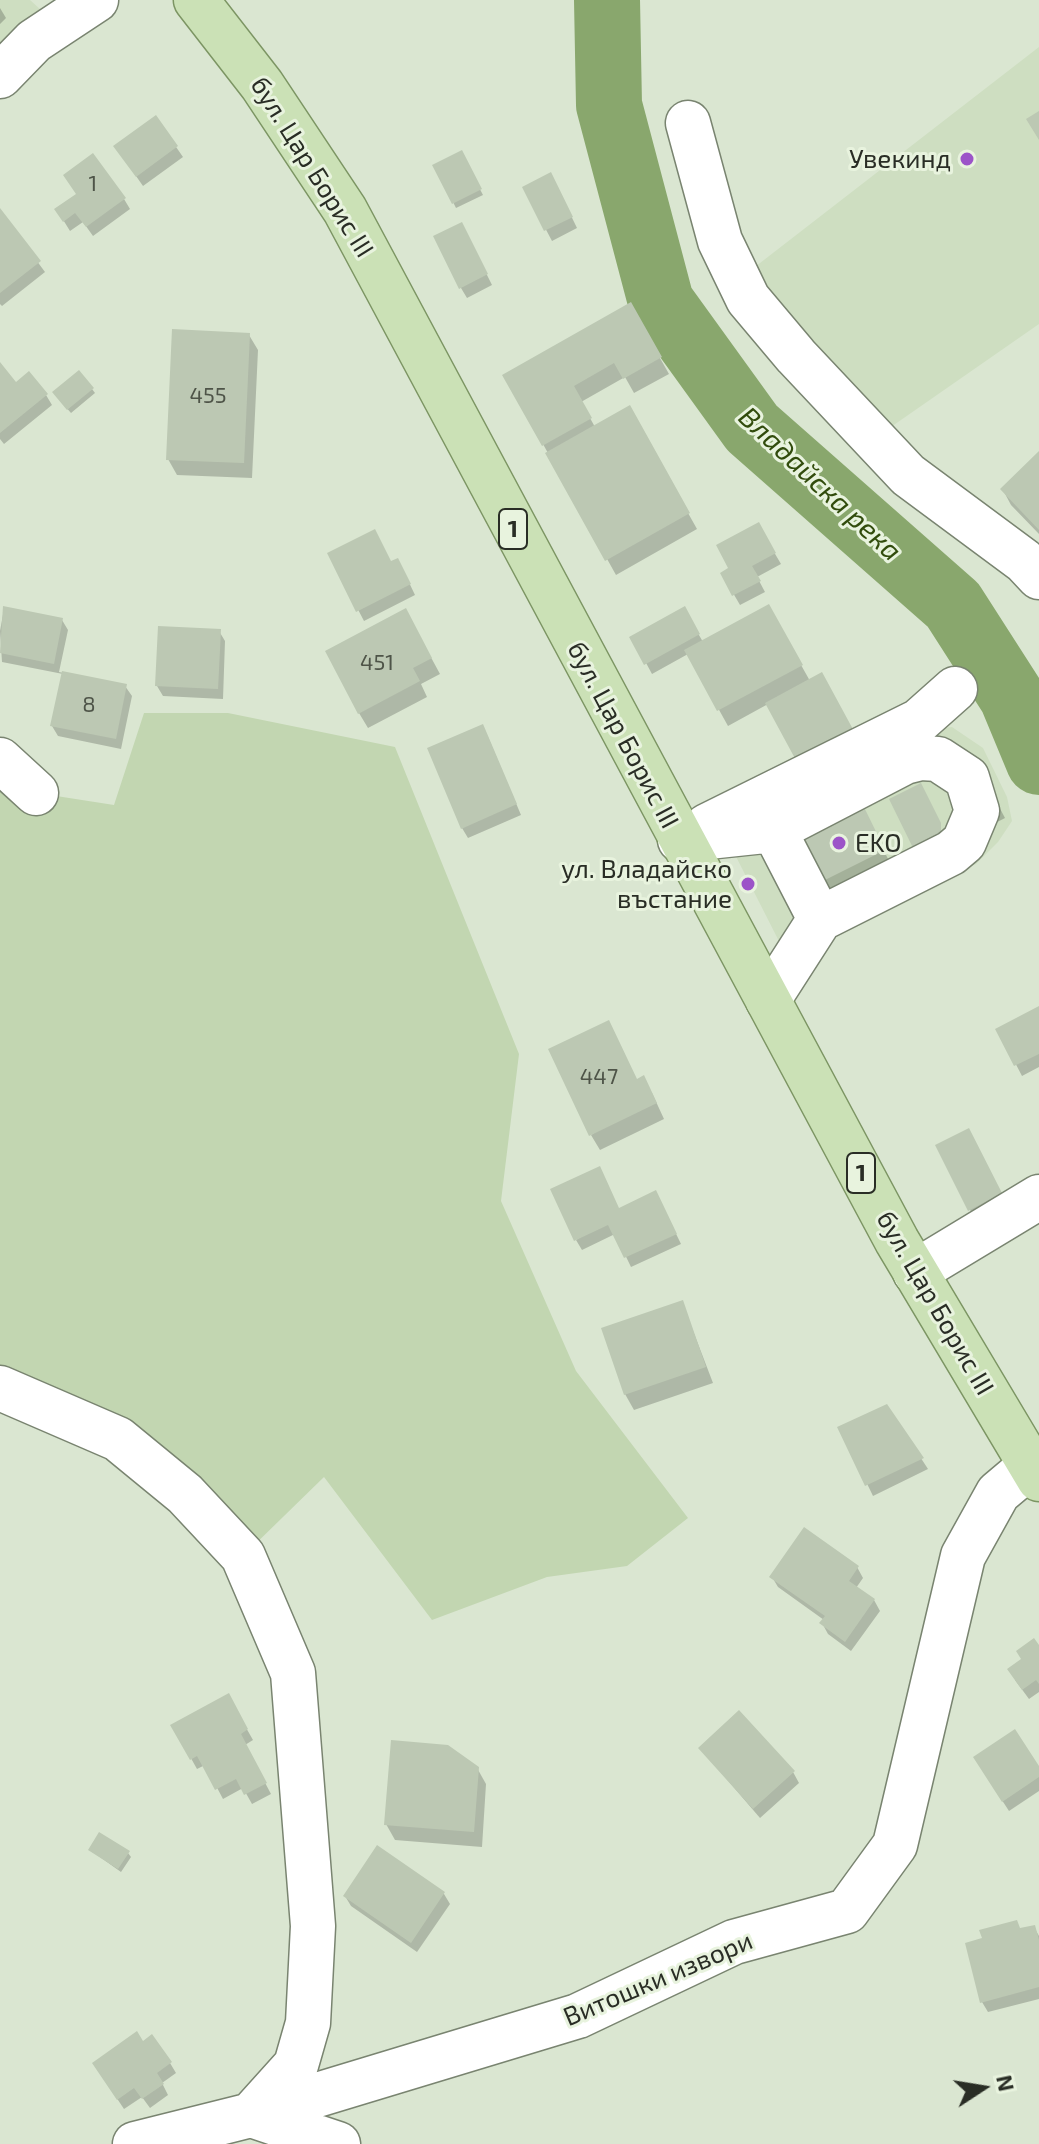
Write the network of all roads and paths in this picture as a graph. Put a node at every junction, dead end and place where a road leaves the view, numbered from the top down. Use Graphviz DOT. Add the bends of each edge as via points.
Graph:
graph roads {
  1 [pos="96,0"];
  2 [pos="196,0"];
  3 [pos="0,76"];
  4 [pos="688,123"];
  5 [pos="1039,577"];
  6 [pos="955,689"];
  7 [pos="0,760"];
  8 [pos="36,793"];
  9 [pos="774,830"];
  10 [pos="680,840"];
  11 [pos="820,919"];
  12 [pos="768,1000"];
  13 [pos="1039,1197"];
  14 [pos="915,1272"];
  15 [pos="0,1388"];
  16 [pos="1034,1472"];
  17 [pos="251,2115"];
  18 [pos="135,2144"];
  19 [pos="338,2144"];
  1 -- 3 [label="street" via="34,41"];
  2 -- 10 [label="main road, бул. Цар Борис III / 1" via="262,85 345,210"];
  4 -- 5 [label="street" via="720,241 748,299 908,475"];
  6 -- 10 [label="street" via="919,721"];
  7 -- 8 [label="street"];
  9 -- 10 [label="street"];
  9 -- 11 [label="street"];
  9 -- 11 [label="street" via="905,762 938,759 967,778 977,811 964,842"];
  10 -- 12 [label="main road, бул. Цар Борис III / 1"];
  11 -- 12 [label="street"];
  12 -- 14 [label="main road, бул. Цар Борис III / 1"];
  13 -- 14 [label="street"];
  14 -- 16 [label="main road, бул. Цар Борис III / 1"];
  15 -- 17 [label="street" via="118,1439 185,1494 243,1556 293,1673 313,1926 308,2023 296,2065"];
  16 -- 17 [label="street, Витошки извори" via="998,1493 963,1556 895,1845 847,1911 734,1942 578,2016"];
  17 -- 18 [label="street, Витошки извори"];
  17 -- 19 [label="street"];
}
